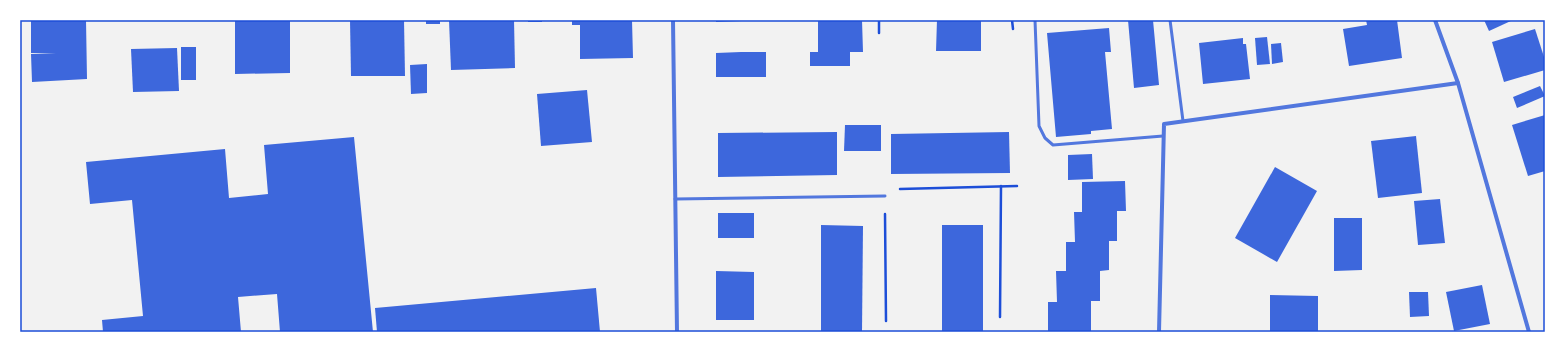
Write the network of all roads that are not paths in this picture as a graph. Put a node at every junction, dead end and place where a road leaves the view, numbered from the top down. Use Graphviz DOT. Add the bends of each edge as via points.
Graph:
graph roads {
  1 [pos="673,20"];
  2 [pos="1035,20"];
  3 [pos="1170,20"];
  4 [pos="1435,20"];
  5 [pos="1458,83"];
  6 [pos="1183,121"];
  7 [pos="1163,136"];
  8 [pos="885,196"];
  9 [pos="675,199"];
  10 [pos="677,332"];
  11 [pos="1159,332"];
  12 [pos="1529,332"];
  1 -- 9 [label="street"];
  2 -- 7 [label="lane" via="1039,126 1045,138 1053,145"];
  3 -- 6 [label="lane"];
  4 -- 5 [label="street"];
  5 -- 6 [label="street"];
  5 -- 12 [label="street"];
  6 -- 7 [label="street" via="1164,124"];
  7 -- 11 [label="street"];
  8 -- 9 [label="lane"];
  9 -- 10 [label="street"];
}
